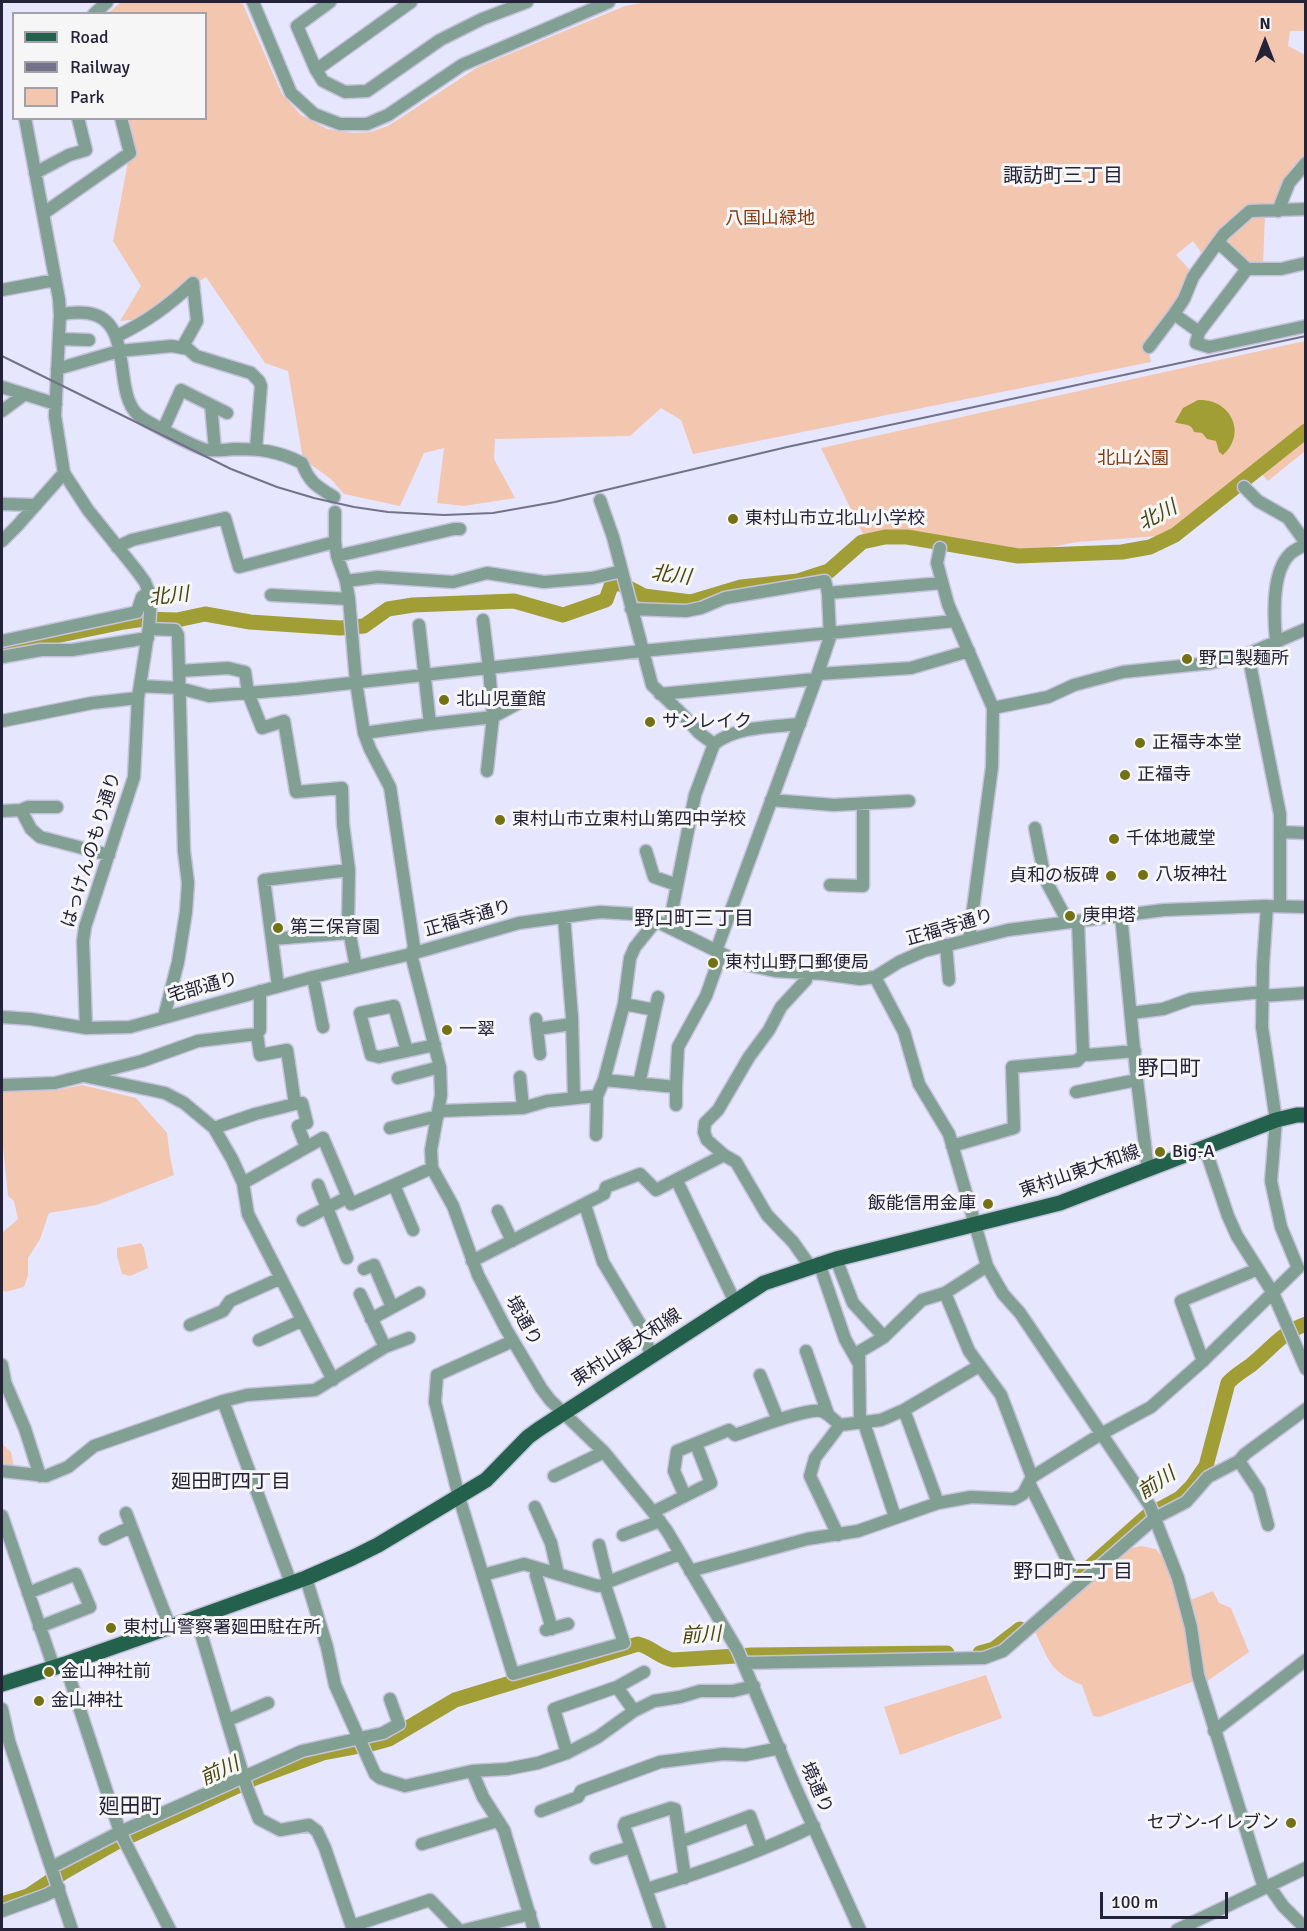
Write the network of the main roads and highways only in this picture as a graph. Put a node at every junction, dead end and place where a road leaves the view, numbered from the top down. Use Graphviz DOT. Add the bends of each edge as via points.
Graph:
graph roads {
  1 [pos="1303,1111"];
  2 [pos="2,1683"];
  1 -- 2 [label="main road, 東村山東大和線" via="1060,1203 836,1259 764,1283 528,1437 486,1480 378,1545 306,1578"];
}
